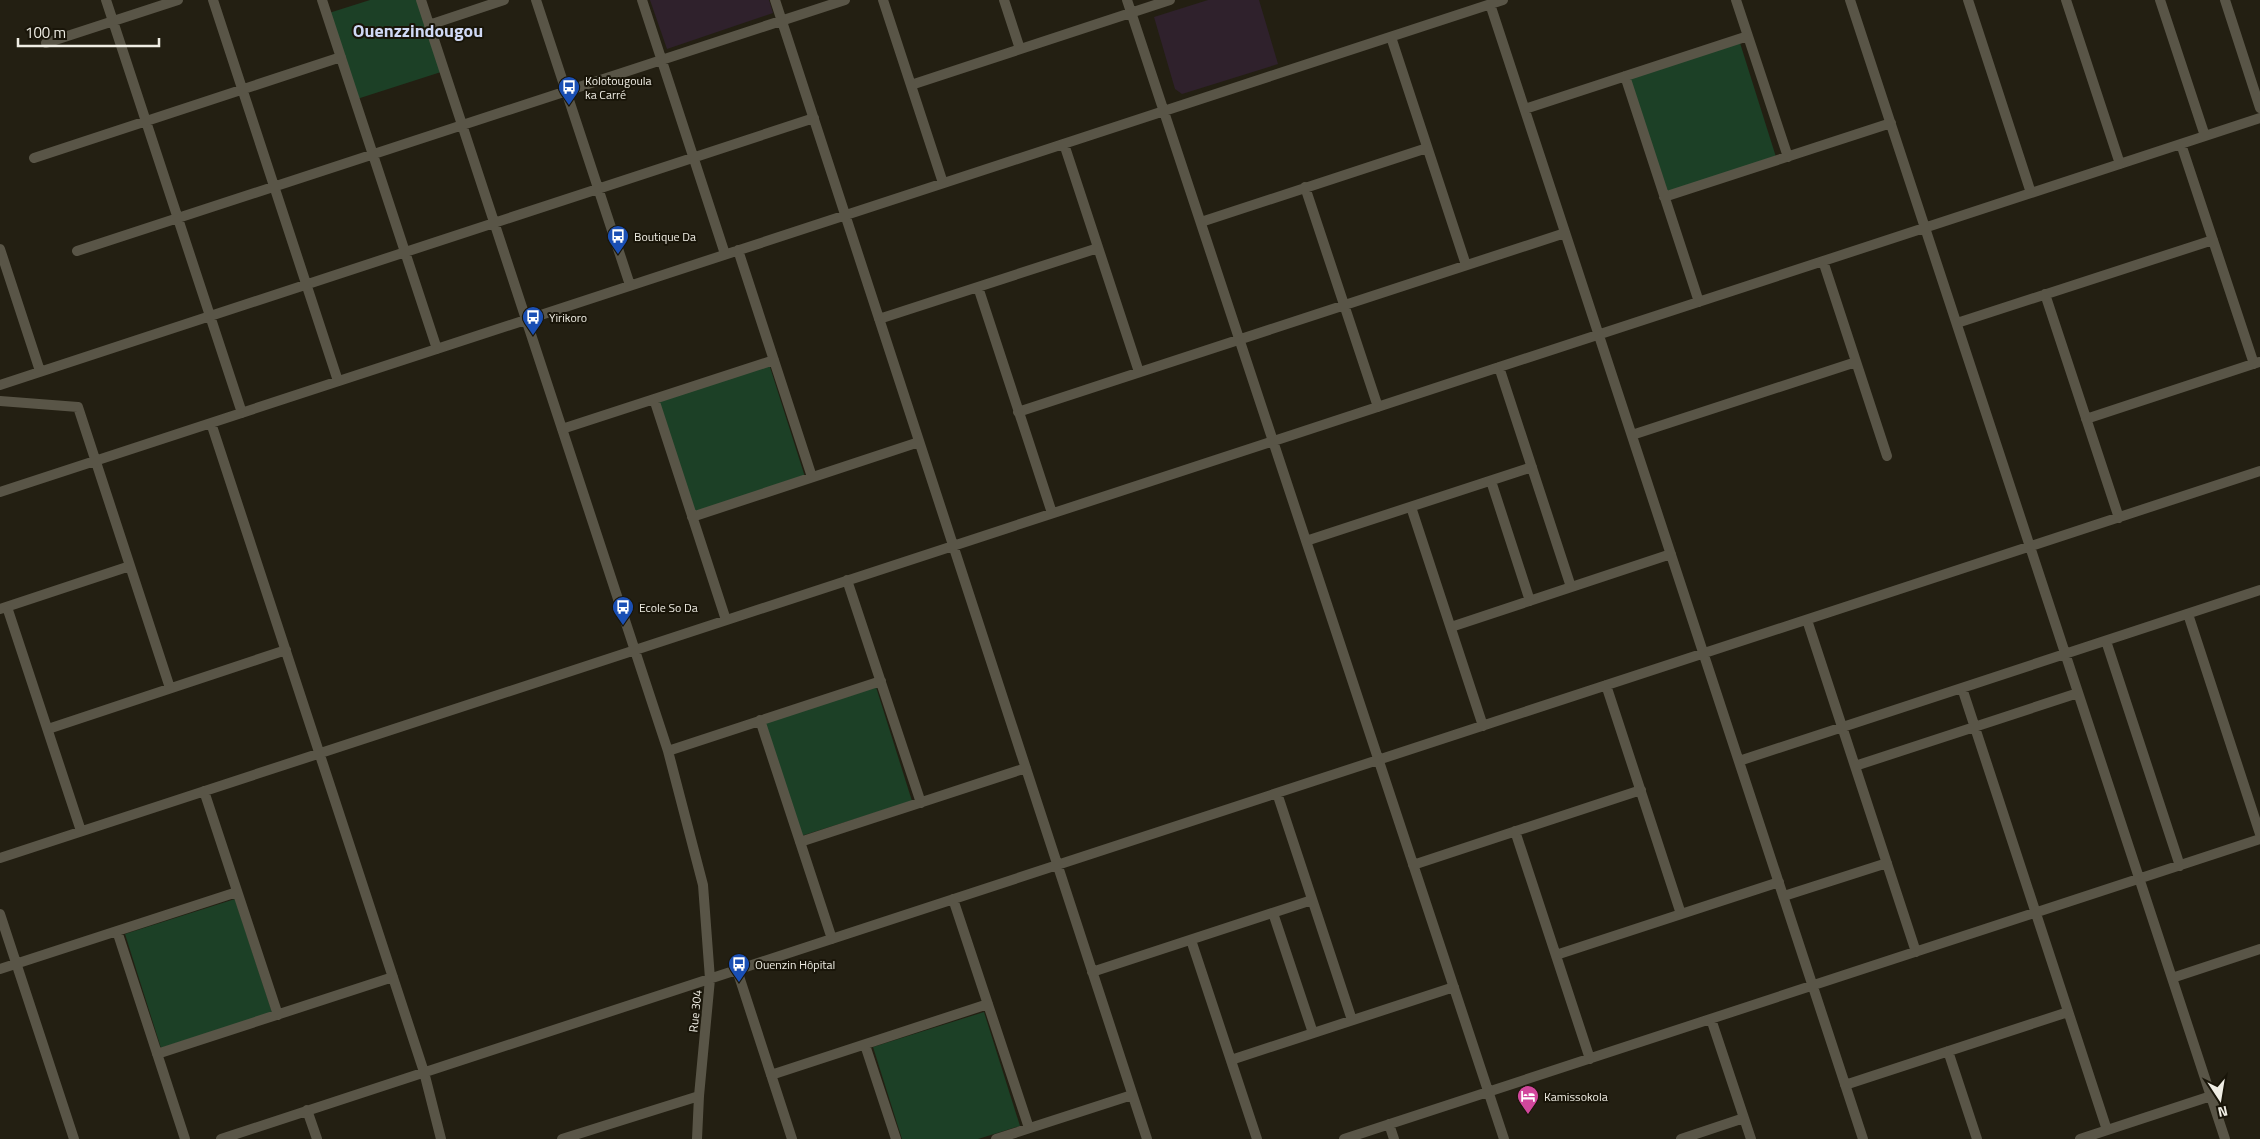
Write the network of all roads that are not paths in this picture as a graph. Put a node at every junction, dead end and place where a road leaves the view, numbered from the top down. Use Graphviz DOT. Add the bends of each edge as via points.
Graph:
graph roads {
  1 [pos="106,0"];
  2 [pos="178,0"];
  3 [pos="213,0"];
  4 [pos="322,0"];
  5 [pos="421,0"];
  6 [pos="504,0"];
  7 [pos="536,0"];
  8 [pos="642,0"];
  9 [pos="775,0"];
  10 [pos="845,0"];
  11 [pos="884,0"];
  12 [pos="1004,0"];
  13 [pos="1127,0"];
  14 [pos="1170,0"];
  15 [pos="1502,0"];
  16 [pos="1736,0"];
  17 [pos="1850,0"];
  18 [pos="1968,0"];
  19 [pos="2066,0"];
  20 [pos="2160,0"];
  21 [pos="2226,0"];
  22 [pos="1490,4"];
  23 [pos="1131,13"];
  24 [pos="782,21"];
  25 [pos="113,22"];
  26 [pos="429,24"];
  27 [pos="1748,36"];
  28 [pos="1390,37"];
  29 [pos="46,43"];
  30 [pos="1020,49"];
  31 [pos="341,57"];
  32 [pos="661,60"];
  33 [pos="1625,76"];
  34 [pos="911,85"];
  35 [pos="242,89"];
  36 [pos="566,91"];
  37 [pos="2260,108"];
  38 [pos="1525,109"];
  39 [pos="1164,111"];
  40 [pos="814,118"];
  41 [pos="2260,118"];
  42 [pos="146,121"];
  43 [pos="1891,123"];
  44 [pos="462,126"];
  45 [pos="2205,136"];
  46 [pos="1064,144"];
  47 [pos="2181,144"];
  48 [pos="1427,148"];
  49 [pos="373,155"];
  50 [pos="1788,157"];
  51 [pos="34,158"];
  52 [pos="693,158"];
  53 [pos="2120,164"];
  54 [pos="944,183"];
  55 [pos="274,187"];
  56 [pos="1306,187"];
  57 [pos="598,189"];
  58 [pos="2031,193"];
  59 [pos="1664,197"];
  60 [pos="845,215"];
  61 [pos="178,218"];
  62 [pos="1201,222"];
  63 [pos="494,223"];
  64 [pos="1925,228"];
  65 [pos="1565,233"];
  66 [pos="2212,240"];
  67 [pos="1098,248"];
  68 [pos="0,249"];
  69 [pos="738,250"];
  70 [pos="77,251"];
  71 [pos="405,252"];
  72 [pos="725,254"];
  73 [pos="1823,261"];
  74 [pos="1466,265"];
  75 [pos="306,284"];
  76 [pos="630,286"];
  77 [pos="978,287"];
  78 [pos="2045,294"];
  79 [pos="1699,302"];
  80 [pos="1344,305"];
  81 [pos="210,316"];
  82 [pos="526,320"];
  83 [pos="879,320"];
  84 [pos="1957,323"];
  85 [pos="1599,334"];
  86 [pos="1240,339"];
  87 [pos="437,349"];
  88 [pos="774,360"];
  89 [pos="1856,362"];
  90 [pos="2257,363"];
  91 [pos="1499,367"];
  92 [pos="40,371"];
  93 [pos="1139,372"];
  94 [pos="338,381"];
  95 [pos="0,385"];
  96 [pos="654,399"];
  97 [pos="0,401"];
  98 [pos="1378,407"];
  99 [pos="1018,412"];
  100 [pos="242,413"];
  101 [pos="2086,419"];
  102 [pos="211,423"];
  103 [pos="562,429"];
  104 [pos="1632,435"];
  105 [pos="1273,441"];
  106 [pos="919,442"];
  107 [pos="1887,456"];
  108 [pos="96,460"];
  109 [pos="1532,467"];
  110 [pos="2260,471"];
  111 [pos="812,477"];
  112 [pos="1491,481"];
  113 [pos="0,492"];
  114 [pos="1411,507"];
  115 [pos="1052,513"];
  116 [pos="692,516"];
  117 [pos="2119,518"];
  118 [pos="1306,541"];
  119 [pos="953,546"];
  120 [pos="2030,547"];
  121 [pos="1671,554"];
  122 [pos="130,566"];
  123 [pos="847,580"];
  124 [pos="1571,587"];
  125 [pos="2260,590"];
  126 [pos="1530,601"];
  127 [pos="4,608"];
  128 [pos="2188,614"];
  129 [pos="726,620"];
  130 [pos="1807,620"];
  131 [pos="1451,627"];
  132 [pos="2106,640"];
  133 [pos="286,650"];
  134 [pos="635,650"];
  135 [pos="1704,654"];
  136 [pos="2065,654"];
  137 [pos="881,681"];
  138 [pos="1606,686"];
  139 [pos="170,688"];
  140 [pos="1962,688"];
  141 [pos="2078,693"];
  142 [pos="760,720"];
  143 [pos="1483,726"];
  144 [pos="1842,727"];
  145 [pos="1974,727"];
  146 [pos="48,728"];
  147 [pos="668,751"];
  148 [pos="320,753"];
  149 [pos="1379,760"];
  150 [pos="1739,761"];
  151 [pos="1855,766"];
  152 [pos="1026,768"];
  153 [pos="1641,790"];
  154 [pos="204,791"];
  155 [pos="1277,793"];
  156 [pos="921,803"];
  157 [pos="81,831"];
  158 [pos="1515,832"];
  159 [pos="2260,834"];
  160 [pos="2260,839"];
  161 [pos="800,842"];
  162 [pos="0,858"];
  163 [pos="1887,862"];
  164 [pos="1057,865"];
  165 [pos="1414,865"];
  166 [pos="2180,866"];
  167 [pos="2139,879"];
  168 [pos="1779,882"];
  169 [pos="237,892"];
  170 [pos="1784,896"];
  171 [pos="953,899"];
  172 [pos="1312,900"];
  173 [pos="1273,913"];
  174 [pos="2036,913"];
  175 [pos="0,914"];
  176 [pos="1681,914"];
  177 [pos="117,931"];
  178 [pos="832,939"];
  179 [pos="1191,940"];
  180 [pos="2260,950"];
  181 [pos="1916,952"];
  182 [pos="1556,955"];
  183 [pos="16,964"];
  184 [pos="0,969"];
  185 [pos="737,970"];
  186 [pos="1092,972"];
  187 [pos="393,977"];
  188 [pos="2172,978"];
  189 [pos="710,979"];
  190 [pos="1813,986"];
  191 [pos="1454,987"];
  192 [pos="988,1004"];
  193 [pos="2068,1012"];
  194 [pos="278,1015"];
  195 [pos="1711,1019"];
  196 [pos="1352,1020"];
  197 [pos="1313,1033"];
  198 [pos="866,1045"];
  199 [pos="1948,1051"];
  200 [pos="157,1054"];
  201 [pos="1590,1059"];
  202 [pos="1231,1060"];
  203 [pos="424,1072"];
  204 [pos="771,1076"];
  205 [pos="1845,1085"];
  206 [pos="1489,1092"];
  207 [pos="1132,1094"];
  208 [pos="699,1096"];
  209 [pos="2211,1096"];
  210 [pos="308,1110"];
  211 [pos="1744,1118"];
  212 [pos="1389,1124"];
  213 [pos="1029,1128"];
  214 [pos="2107,1130"];
  215 [pos="1705,1135"];
  216 [pos="74,1139"];
  217 [pos="185,1139"];
  218 [pos="220,1139"];
  219 [pos="317,1139"];
  220 [pos="441,1139"];
  221 [pos="562,1139"];
  222 [pos="697,1139"];
  223 [pos="792,1139"];
  224 [pos="896,1139"];
  225 [pos="996,1139"];
  226 [pos="1146,1139"];
  227 [pos="1257,1139"];
  228 [pos="1344,1139"];
  229 [pos="1394,1139"];
  230 [pos="1504,1139"];
  231 [pos="1682,1139"];
  232 [pos="1751,1139"];
  233 [pos="1863,1139"];
  234 [pos="1977,1139"];
  235 [pos="2080,1139"];
  236 [pos="2225,1139"];
  1 -- 25 [label="street"];
  2 -- 25 [label="street"];
  3 -- 35 [label="street"];
  4 -- 31 [label="street"];
  5 -- 26 [label="street, Rue 304"];
  6 -- 26 [label="street"];
  7 -- 36 [label="street"];
  8 -- 32 [label="street"];
  9 -- 24 [label="street"];
  10 -- 24 [label="street"];
  11 -- 34 [label="street"];
  12 -- 30 [label="street"];
  13 -- 23 [label="street"];
  14 -- 23 [label="street"];
  15 -- 22 [label="street"];
  16 -- 27 [label="street"];
  17 -- 43 [label="street"];
  18 -- 58 [label="street"];
  19 -- 53 [label="street"];
  20 -- 45 [label="street"];
  21 -- 37 [label="street"];
  22 -- 28 [label="street"];
  22 -- 38 [label="street"];
  23 -- 30 [label="street"];
  23 -- 39 [label="street"];
  24 -- 32 [label="street"];
  24 -- 40 [label="street"];
  25 -- 29 [label="street"];
  25 -- 42 [label="street"];
  26 -- 44 [label="street, Rue 304"];
  27 -- 33 [label="street"];
  27 -- 50 [label="street"];
  28 -- 39 [label="street"];
  28 -- 48 [label="street"];
  30 -- 34 [label="street"];
  31 -- 35 [label="street"];
  31 -- 49 [label="street"];
  32 -- 36 [label="street"];
  32 -- 52 [label="street"];
  33 -- 38 [label="street"];
  33 -- 59 [label="street"];
  34 -- 54 [label="street"];
  35 -- 42 [label="street"];
  35 -- 55 [label="street"];
  36 -- 44 [label="street"];
  36 -- 57 [label="street"];
  38 -- 65 [label="street"];
  39 -- 46 [label="street"];
  39 -- 62 [label="street"];
  40 -- 52 [label="street"];
  40 -- 60 [label="street"];
  41 -- 45 [label="street"];
  42 -- 51 [label="street"];
  42 -- 61 [label="street"];
  43 -- 50 [label="street"];
  43 -- 64 [label="street"];
  44 -- 49 [label="street"];
  44 -- 63 [label="street, Rue 304"];
  45 -- 47 [label="street"];
  46 -- 54 [label="street"];
  46 -- 67 [label="street"];
  47 -- 53 [label="street"];
  47 -- 66 [label="street"];
  48 -- 56 [label="street"];
  48 -- 74 [label="street"];
  49 -- 55 [label="street"];
  49 -- 71 [label="street"];
  50 -- 59 [label="street"];
  52 -- 57 [label="street"];
  52 -- 72 [label="street"];
  53 -- 58 [label="street"];
  54 -- 60 [label="street"];
  55 -- 61 [label="street"];
  55 -- 75 [label="street"];
  56 -- 62 [label="street"];
  56 -- 80 [label="street"];
  57 -- 63 [label="street"];
  57 -- 76 [label="street"];
  58 -- 64 [label="street"];
  59 -- 79 [label="street"];
  60 -- 69 [label="street"];
  60 -- 83 [label="street"];
  61 -- 70 [label="street"];
  61 -- 81 [label="street"];
  62 -- 86 [label="street"];
  63 -- 71 [label="street"];
  63 -- 82 [label="street, Rue 304"];
  64 -- 73 [label="street"];
  64 -- 84 [label="street"];
  65 -- 74 [label="street"];
  65 -- 85 [label="street"];
  66 -- 78 [label="street"];
  66 -- 90 [label="street"];
  67 -- 77 [label="street"];
  67 -- 93 [label="street"];
  68 -- 92 [label="street"];
  69 -- 72 [label="street"];
  69 -- 88 [label="street"];
  71 -- 75 [label="street"];
  71 -- 87 [label="street"];
  72 -- 76 [label="street"];
  73 -- 79 [label="street"];
  73 -- 89 [label="street"];
  74 -- 80 [label="street"];
  75 -- 81 [label="street"];
  75 -- 94 [label="street"];
  76 -- 82 [label="street"];
  77 -- 83 [label="street"];
  77 -- 99 [label="street"];
  78 -- 84 [label="street"];
  78 -- 101 [label="street"];
  79 -- 85 [label="street"];
  80 -- 86 [label="street"];
  80 -- 98 [label="street"];
  81 -- 92 [label="street"];
  81 -- 100 [label="street"];
  82 -- 87 [label="street"];
  82 -- 103 [label="street, Rue 304"];
  83 -- 106 [label="street"];
  84 -- 120 [label="street"];
  85 -- 91 [label="street"];
  85 -- 104 [label="street"];
  86 -- 93 [label="street"];
  86 -- 105 [label="street"];
  87 -- 94 [label="street"];
  88 -- 96 [label="street"];
  88 -- 111 [label="street"];
  89 -- 104 [label="street"];
  89 -- 107 [label="street"];
  90 -- 101 [label="street"];
  91 -- 98 [label="street"];
  91 -- 109 [label="street"];
  92 -- 95 [label="street"];
  93 -- 99 [label="street"];
  94 -- 100 [label="street"];
  96 -- 103 [label="street"];
  96 -- 116 [label="street"];
  97 -- 108 [label="street" via="78,407"];
  98 -- 105 [label="street"];
  99 -- 115 [label="street"];
  100 -- 102 [label="street"];
  101 -- 117 [label="street"];
  102 -- 108 [label="street"];
  102 -- 133 [label="street"];
  103 -- 134 [label="street, Rue 304"];
  104 -- 121 [label="street"];
  105 -- 115 [label="street"];
  105 -- 118 [label="street"];
  106 -- 111 [label="street"];
  106 -- 119 [label="street"];
  108 -- 113 [label="street"];
  108 -- 122 [label="street"];
  109 -- 112 [label="street"];
  109 -- 124 [label="street"];
  110 -- 117 [label="street"];
  111 -- 116 [label="street"];
  112 -- 114 [label="street"];
  112 -- 126 [label="street"];
  114 -- 118 [label="street"];
  114 -- 131 [label="street"];
  115 -- 119 [label="street"];
  116 -- 129 [label="street"];
  117 -- 120 [label="street"];
  118 -- 149 [label="street"];
  119 -- 123 [label="street"];
  119 -- 152 [label="street"];
  120 -- 130 [label="street"];
  120 -- 136 [label="street"];
  121 -- 124 [label="street"];
  121 -- 135 [label="street"];
  122 -- 127 [label="street"];
  122 -- 139 [label="street"];
  123 -- 129 [label="street"];
  123 -- 137 [label="street"];
  124 -- 126 [label="street"];
  125 -- 128 [label="street"];
  126 -- 131 [label="street"];
  127 -- 146 [label="street"];
  128 -- 132 [label="street"];
  128 -- 159 [label="street"];
  129 -- 134 [label="street"];
  130 -- 135 [label="street"];
  130 -- 144 [label="street"];
  131 -- 143 [label="street"];
  132 -- 136 [label="street"];
  132 -- 166 [label="street"];
  133 -- 139 [label="street"];
  133 -- 148 [label="street"];
  134 -- 147 [label="street, Rue 304"];
  134 -- 148 [label="street"];
  135 -- 138 [label="street"];
  135 -- 150 [label="street"];
  136 -- 140 [label="street"];
  136 -- 141 [label="street"];
  137 -- 142 [label="street"];
  137 -- 156 [label="street"];
  138 -- 143 [label="street"];
  138 -- 153 [label="street"];
  139 -- 146 [label="street"];
  140 -- 144 [label="street"];
  140 -- 145 [label="street"];
  141 -- 145 [label="street"];
  141 -- 167 [label="street"];
  142 -- 147 [label="street"];
  142 -- 161 [label="street"];
  143 -- 149 [label="street"];
  144 -- 150 [label="street"];
  144 -- 151 [label="street"];
  145 -- 151 [label="street"];
  145 -- 174 [label="street"];
  146 -- 157 [label="street"];
  147 -- 189 [label="street, Rue 304" via="703,885"];
  148 -- 154 [label="street"];
  148 -- 187 [label="street"];
  149 -- 155 [label="street"];
  149 -- 165 [label="street"];
  150 -- 168 [label="street"];
  151 -- 163 [label="street"];
  152 -- 156 [label="street"];
  152 -- 164 [label="street"];
  153 -- 158 [label="street"];
  153 -- 176 [label="street"];
  154 -- 157 [label="street"];
  154 -- 169 [label="street"];
  155 -- 164 [label="street"];
  155 -- 172 [label="street"];
  156 -- 161 [label="street"];
  157 -- 162 [label="street"];
  158 -- 165 [label="street"];
  158 -- 182 [label="street"];
  160 -- 166 [label="street"];
  161 -- 178 [label="street"];
  163 -- 170 [label="street"];
  163 -- 181 [label="street"];
  164 -- 171 [label="street"];
  164 -- 186 [label="street"];
  165 -- 191 [label="street"];
  166 -- 167 [label="street"];
  167 -- 174 [label="street"];
  167 -- 188 [label="street"];
  168 -- 170 [label="street"];
  168 -- 176 [label="street"];
  169 -- 177 [label="street"];
  169 -- 194 [label="street"];
  170 -- 190 [label="street"];
  171 -- 178 [label="street"];
  171 -- 192 [label="street"];
  172 -- 173 [label="street"];
  172 -- 196 [label="street"];
  173 -- 179 [label="street"];
  173 -- 197 [label="street"];
  174 -- 181 [label="street"];
  174 -- 193 [label="street"];
  175 -- 183 [label="street"];
  176 -- 182 [label="street"];
  177 -- 183 [label="street"];
  177 -- 200 [label="street"];
  178 -- 185 [label="street"];
  179 -- 186 [label="street"];
  179 -- 202 [label="street"];
  180 -- 188 [label="street"];
  181 -- 190 [label="street"];
  182 -- 201 [label="street"];
  183 -- 184 [label="street"];
  183 -- 216 [label="street"];
  185 -- 189 [label="street"];
  185 -- 204 [label="street"];
  186 -- 207 [label="street"];
  187 -- 194 [label="street"];
  187 -- 203 [label="street"];
  188 -- 209 [label="street"];
  189 -- 203 [label="street"];
  189 -- 208 [label="street, Rue 304"];
  190 -- 195 [label="street"];
  190 -- 205 [label="street"];
  191 -- 196 [label="street"];
  191 -- 206 [label="street"];
  192 -- 198 [label="street"];
  192 -- 213 [label="street"];
  193 -- 199 [label="street"];
  193 -- 214 [label="street"];
  194 -- 200 [label="street"];
  195 -- 201 [label="street"];
  195 -- 211 [label="street"];
  196 -- 197 [label="street"];
  197 -- 202 [label="street"];
  198 -- 204 [label="street"];
  198 -- 224 [label="street"];
  199 -- 205 [label="street"];
  199 -- 234 [label="street"];
  200 -- 217 [label="street"];
  201 -- 206 [label="street"];
  202 -- 227 [label="street"];
  203 -- 210 [label="street"];
  203 -- 220 [label="street"];
  204 -- 223 [label="street"];
  205 -- 233 [label="street"];
  206 -- 212 [label="street"];
  206 -- 230 [label="street"];
  207 -- 213 [label="street"];
  207 -- 226 [label="street"];
  208 -- 221 [label="street"];
  208 -- 222 [label="street, Rue 304"];
  209 -- 214 [label="street"];
  209 -- 236 [label="street"];
  210 -- 218 [label="street"];
  210 -- 219 [label="street"];
  211 -- 215 [label="street"];
  211 -- 232 [label="street"];
  212 -- 228 [label="street"];
  212 -- 229 [label="street"];
  213 -- 225 [label="street"];
  214 -- 235 [label="street"];
  215 -- 231 [label="street"];
}
